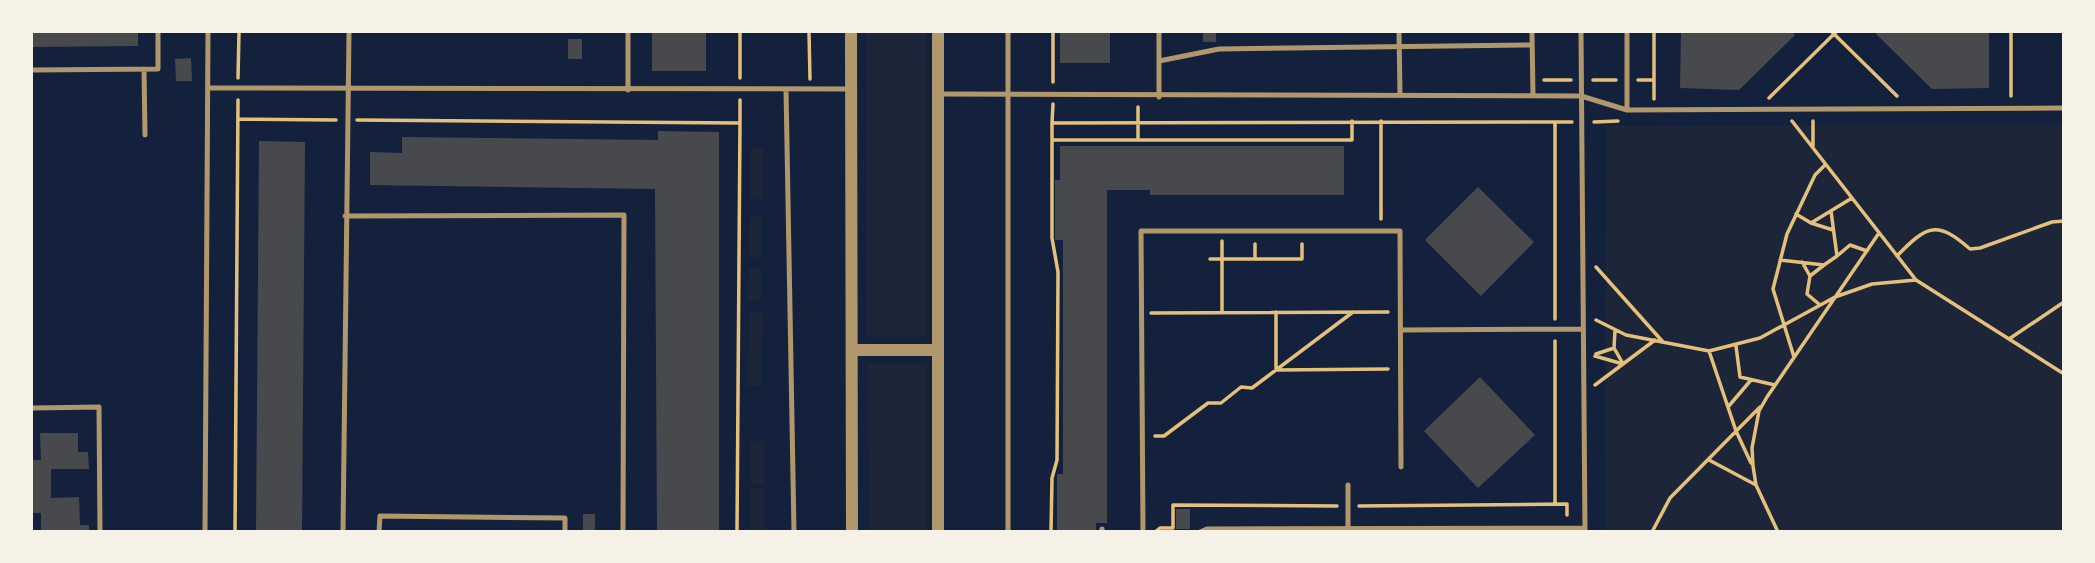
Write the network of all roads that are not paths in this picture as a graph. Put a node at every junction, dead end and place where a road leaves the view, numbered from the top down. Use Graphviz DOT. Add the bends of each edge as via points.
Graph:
graph roads {
  1 [pos="158,32"];
  2 [pos="208,32"];
  3 [pos="349,32"];
  4 [pos="628,32"];
  5 [pos="851,32"];
  6 [pos="938,32"];
  7 [pos="1008,32"];
  8 [pos="1159,32"];
  9 [pos="1399,32"];
  10 [pos="1532,32"];
  11 [pos="1581,32"];
  12 [pos="1627,32"];
  13 [pos="1532,45"];
  14 [pos="1399,47"];
  15 [pos="1159,61"];
  16 [pos="144,69"];
  17 [pos="32,70"];
  18 [pos="208,88"];
  19 [pos="348,88"];
  20 [pos="786,89"];
  21 [pos="853,89"];
  22 [pos="628,90"];
  23 [pos="938,94"];
  24 [pos="1007,95"];
  25 [pos="1400,95"];
  26 [pos="1533,96"];
  27 [pos="1581,96"];
  28 [pos="1159,97"];
  29 [pos="2063,108"];
  30 [pos="1627,110"];
  31 [pos="145,135"];
  32 [pos="345,216"];
  33 [pos="1583,329"];
  34 [pos="1401,330"];
  35 [pos="853,350"];
  36 [pos="938,350"];
  37 [pos="32,408"];
  38 [pos="1401,467"];
  39 [pos="1348,485"];
  40 [pos="1348,530"];
  41 [pos="1585,530"];
  42 [pos="100,531"];
  43 [pos="205,531"];
  44 [pos="343,531"];
  45 [pos="379,531"];
  46 [pos="565,531"];
  47 [pos="623,531"];
  48 [pos="794,531"];
  49 [pos="852,531"];
  50 [pos="938,531"];
  51 [pos="1008,531"];
  52 [pos="1143,531"];
  53 [pos="1200,531"];
  1 -- 16 [label="lane" via="158,69"];
  2 -- 18 [label="lane"];
  3 -- 19 [label="lane"];
  4 -- 22 [label="lane"];
  5 -- 21 [label="street"];
  6 -- 23 [label="street"];
  7 -- 24 [label="lane"];
  8 -- 15 [label="lane"];
  9 -- 14 [label="lane"];
  10 -- 13 [label="lane"];
  11 -- 27 [label="lane"];
  12 -- 30 [label="lane"];
  13 -- 14 [label="lane"];
  13 -- 26 [label="lane"];
  14 -- 15 [label="lane" via="1219,49"];
  14 -- 25 [label="lane"];
  15 -- 28 [label="lane"];
  16 -- 17 [label="lane"];
  16 -- 31 [label="lane"];
  18 -- 19 [label="lane"];
  18 -- 43 [label="lane"];
  19 -- 22 [label="lane"];
  19 -- 32 [label="lane"];
  20 -- 21 [label="lane"];
  20 -- 22 [label="lane"];
  20 -- 48 [label="lane"];
  21 -- 35 [label="street"];
  23 -- 24 [label="lane"];
  23 -- 36 [label="street"];
  24 -- 28 [label="lane"];
  24 -- 51 [label="lane"];
  25 -- 26 [label="lane"];
  25 -- 28 [label="lane"];
  26 -- 27 [label="lane"];
  27 -- 30 [label="lane"];
  27 -- 33 [label="lane"];
  29 -- 30 [label="lane"];
  32 -- 44 [label="lane"];
  32 -- 47 [label="lane" via="624,215"];
  33 -- 34 [label="lane"];
  33 -- 41 [label="lane"];
  34 -- 38 [label="lane"];
  34 -- 52 [label="lane" via="1400,231 1142,231"];
  35 -- 36 [label="street"];
  35 -- 49 [label="street"];
  36 -- 50 [label="street"];
  37 -- 42 [label="lane" via="99,407"];
  39 -- 40 [label="lane"];
  40 -- 41 [label="lane"];
  40 -- 53 [label="lane"];
  45 -- 46 [label="lane" via="380,516 565,518"];
}
